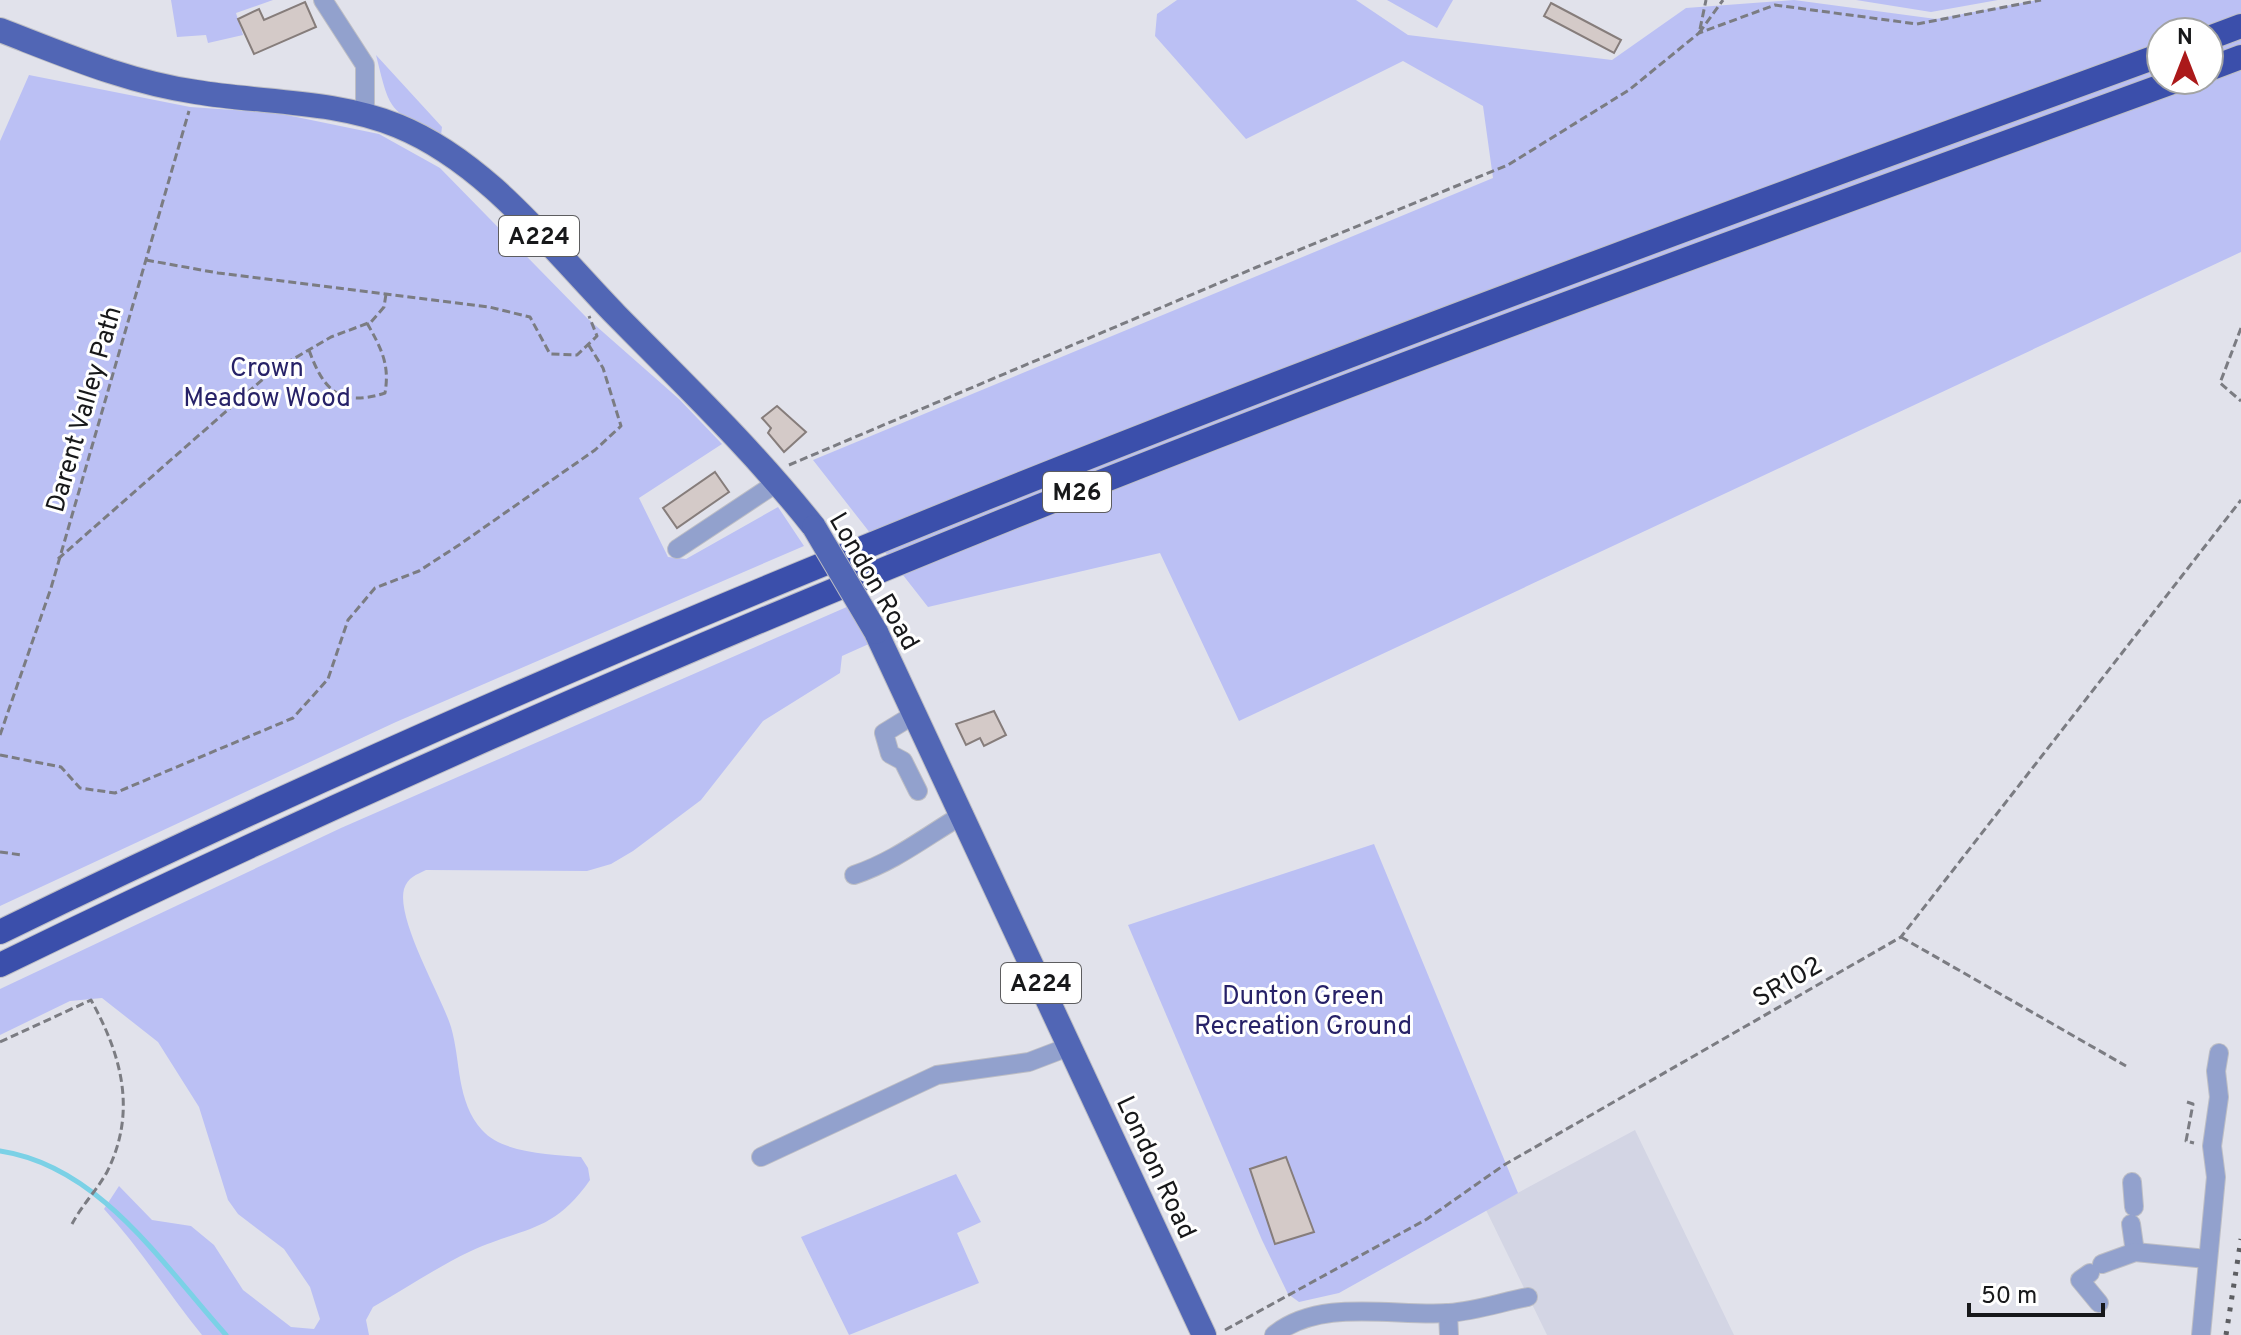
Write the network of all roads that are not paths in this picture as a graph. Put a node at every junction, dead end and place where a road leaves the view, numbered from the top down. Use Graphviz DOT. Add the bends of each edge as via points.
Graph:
graph roads {
  1 [pos="323,0"];
  2 [pos="0,30"];
  3 [pos="2145,61"];
  4 [pos="2145,92"];
  5 [pos="365,115"];
  6 [pos="774,478"];
  7 [pos="677,549"];
  8 [pos="915,714"];
  9 [pos="918,791"];
  10 [pos="964,814"];
  11 [pos="854,875"];
  12 [pos="0,932"];
  13 [pos="0,965"];
  14 [pos="1071,1046"];
  15 [pos="2211,1064"];
  16 [pos="761,1157"];
  17 [pos="2132,1182"];
  18 [pos="2135,1252"];
  19 [pos="2207,1259"];
  20 [pos="1528,1297"];
  21 [pos="2099,1303"];
  22 [pos="1448,1313"];
  23 [pos="1212,1334"];
  24 [pos="1274,1335"];
  25 [pos="1449,1335"];
  26 [pos="2201,1335"];
  1 -- 5 [label="street" via="365,65"];
  2 -- 5 [label="main road, A224" via="111,74 194,92"];
  3 -- 12 [label="highway, M26" via="1433,325 807,568 365,760"];
  4 -- 13 [label="highway, M26" via="1294,407 827,593 347,802"];
  5 -- 6 [label="main road, London Road / A224" via="429,141 458,160"];
  6 -- 7 [label="street"];
  6 -- 8 [label="main road, London Road / A224, bridge" via="814,527 876,632"];
  8 -- 9 [label="street" via="884,733 890,754 903,761"];
  8 -- 10 [label="main road, London Road / A224"];
  10 -- 11 [label="street" via="880,867"];
  10 -- 14 [label="main road, London Road / A224"];
  14 -- 16 [label="street" via="1029,1062 937,1075"];
  14 -- 23 [label="main road, London Road / A224"];
  15 -- 19 [label="street" via="2219,1097"];
  17 -- 18 [label="street"];
  18 -- 19 [label="street"];
  18 -- 21 [label="street" via="2080,1280"];
  19 -- 26 [label="street"];
  20 -- 22 [label="street"];
  22 -- 24 [label="street" via="1347,1311 1285,1326"];
  22 -- 25 [label="street"];
}
